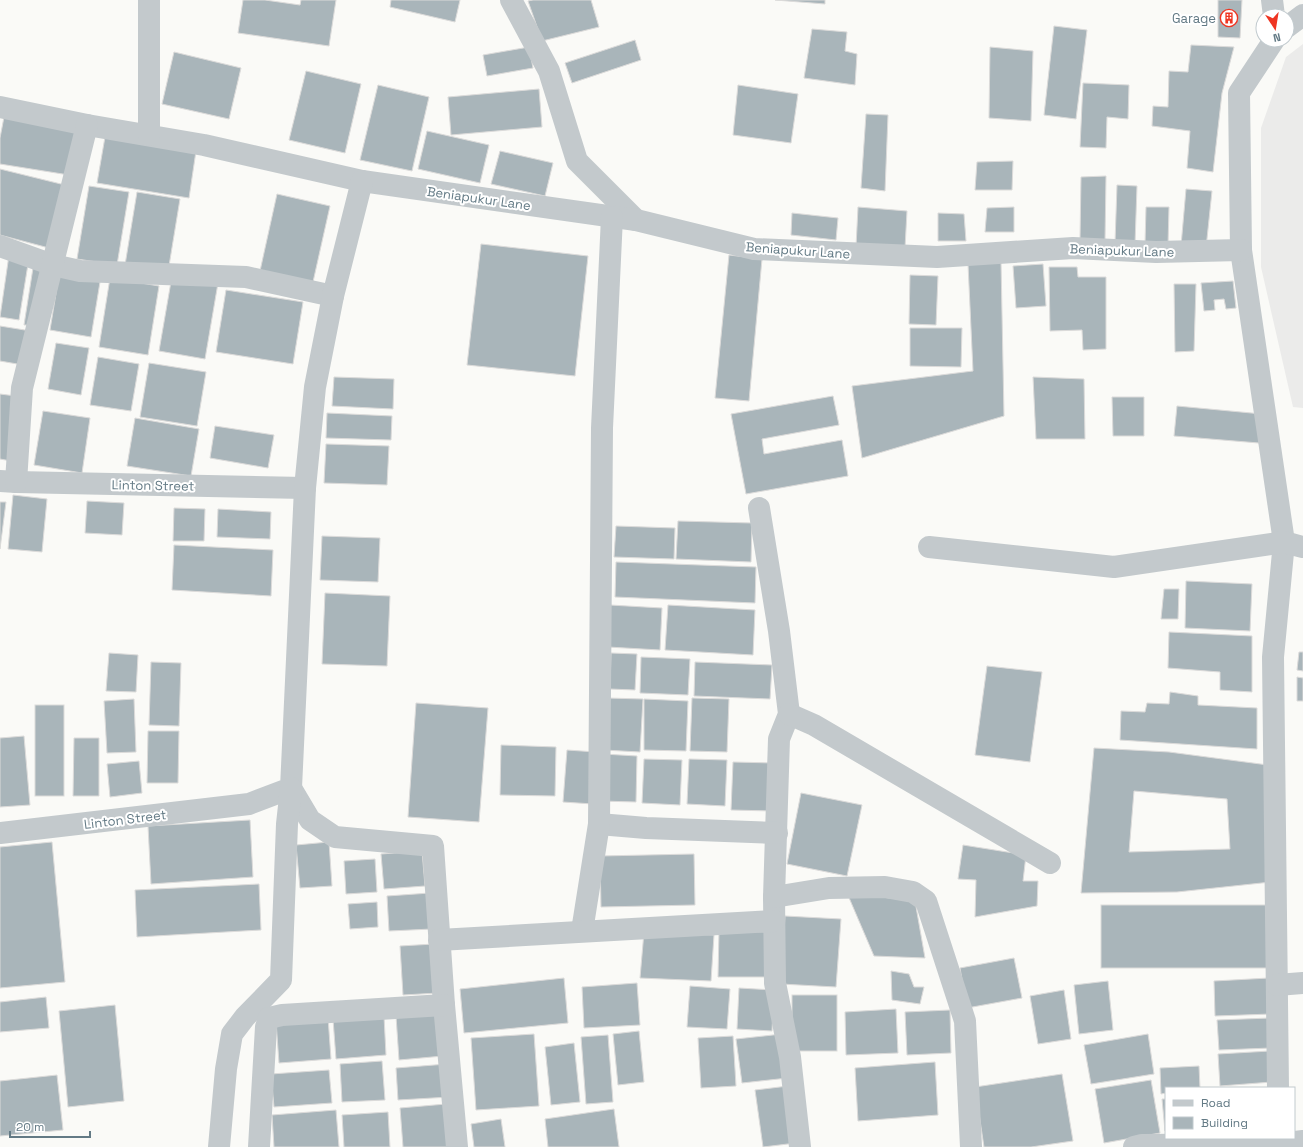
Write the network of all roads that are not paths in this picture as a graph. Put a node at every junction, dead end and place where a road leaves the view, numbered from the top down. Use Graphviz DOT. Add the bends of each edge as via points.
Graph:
graph roads {
  1 [pos="149,0"];
  2 [pos="511,0"];
  3 [pos="1303,14"];
  4 [pos="1295,20"];
  5 [pos="1269,48"];
  6 [pos="0,108"];
  7 [pos="86,125"];
  8 [pos="149,135"];
  9 [pos="362,181"];
  10 [pos="612,217"];
  11 [pos="636,220"];
  12 [pos="0,246"];
  13 [pos="1241,250"];
  14 [pos="53,265"];
  15 [pos="333,296"];
  16 [pos="8,482"];
  17 [pos="305,488"];
  18 [pos="759,508"];
  19 [pos="1294,544"];
  20 [pos="930,547"];
  21 [pos="789,714"];
  22 [pos="291,788"];
  23 [pos="598,824"];
  24 [pos="0,833"];
  25 [pos="777,833"];
  26 [pos="1050,863"];
  27 [pos="774,897"];
  28 [pos="774,921"];
  29 [pos="582,931"];
  30 [pos="440,940"];
  31 [pos="1303,983"];
  32 [pos="1277,985"];
  33 [pos="444,1005"];
  34 [pos="1278,1087"];
  35 [pos="1303,1141"];
  36 [pos="1279,1143"];
  37 [pos="219,1147"];
  38 [pos="259,1147"];
  39 [pos="457,1147"];
  40 [pos="800,1147"];
  41 [pos="971,1147"];
  42 [pos="1134,1147"];
  1 -- 8 [label="street"];
  2 -- 11 [label="street" via="550,71 577,161"];
  3 -- 4 [label="street"];
  5 -- 13 [label="street" via="1239,93"];
  6 -- 7 [label="street, Beniapukur Lane"];
  7 -- 8 [label="street, Beniapukur Lane"];
  7 -- 14 [label="street"];
  8 -- 9 [label="street, Beniapukur Lane"];
  9 -- 10 [label="street, Beniapukur Lane"];
  9 -- 15 [label="street"];
  10 -- 11 [label="street, Beniapukur Lane"];
  10 -- 23 [label="street" via="602,428"];
  11 -- 13 [label="street, Beniapukur Lane" via="754,249 937,256 1073,248 1156,252"];
  12 -- 14 [label="street"];
  13 -- 19 [label="street"];
  14 -- 15 [label="street" via="80,270 246,276"];
  14 -- 16 [label="street" via="22,388"];
  15 -- 17 [label="street" via="314,388"];
  16 -- 17 [label="street, Linton Street"];
  17 -- 22 [label="street"];
  18 -- 21 [label="street" via="779,631"];
  19 -- 20 [label="street" via="1114,566"];
  19 -- 32 [label="street" via="1273,657"];
  21 -- 25 [label="street" via="779,739"];
  21 -- 26 [label="street" via="814,725"];
  22 -- 24 [label="street, Linton Street" via="249,804"];
  22 -- 30 [label="street" via="310,820 335,837 433,846"];
  22 -- 37 [label="street" via="287,824 281,980 232,1034"];
  23 -- 25 [label="street"];
  23 -- 29 [label="street"];
  25 -- 27 [label="street"];
  27 -- 28 [label="street"];
  27 -- 41 [label="street" via="829,888 885,887 913,892 926,901 964,1021"];
  28 -- 29 [label="street"];
  28 -- 40 [label="street" via="775,983 790,1057"];
  29 -- 30 [label="street"];
  30 -- 33 [label="street"];
  31 -- 32 [label="street"];
  32 -- 34 [label="street"];
  33 -- 38 [label="street" via="282,1015 269,1018 266,1027"];
  33 -- 39 [label="street"];
  35 -- 36 [label="street"];
  36 -- 42 [label="street"];
}
